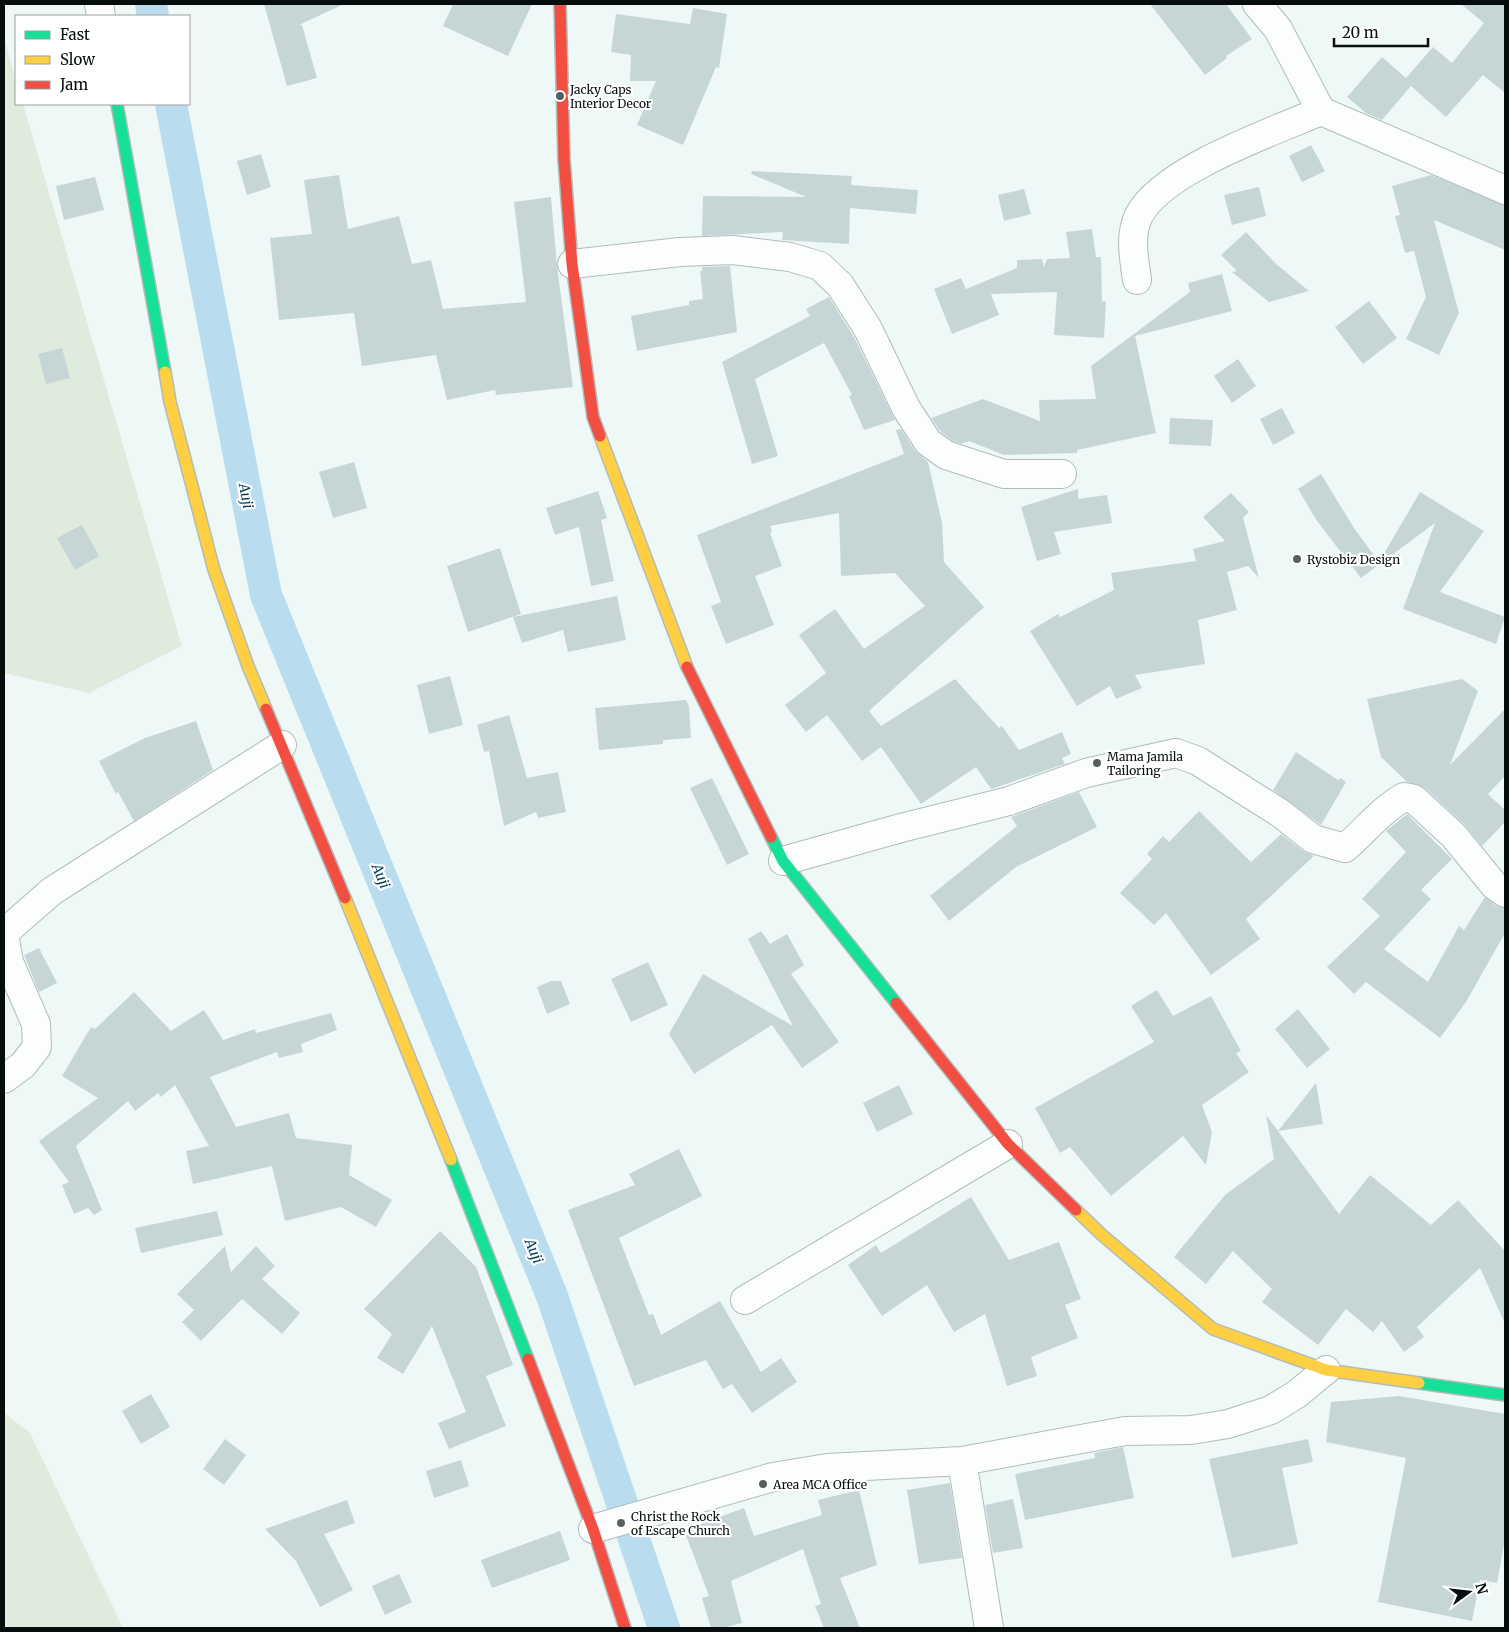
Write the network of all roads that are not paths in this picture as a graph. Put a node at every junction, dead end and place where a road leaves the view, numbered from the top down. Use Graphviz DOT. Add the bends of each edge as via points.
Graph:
graph roads {
  1 [pos="560,4"];
  2 [pos="1257,4"];
  3 [pos="117,105"];
  4 [pos="1320,112"];
  5 [pos="1505,190"];
  6 [pos="572,264"];
  7 [pos="1136,280"];
  8 [pos="1062,474"];
  9 [pos="282,745"];
  10 [pos="783,861"];
  11 [pos="1505,893"];
  12 [pos="4,933"];
  13 [pos="4,1079"];
  14 [pos="1008,1144"];
  15 [pos="744,1300"];
  16 [pos="1326,1370"];
  17 [pos="1505,1395"];
  18 [pos="962,1461"];
  19 [pos="601,1527"];
  20 [pos="625,1628"];
  21 [pos="989,1628"];
  1 -- 6 [label="street" via="564,159"];
  2 -- 4 [label="street" via="1278,29"];
  3 -- 9 [label="street" via="170,402 214,570 248,666"];
  4 -- 5 [label="street"];
  4 -- 7 [label="street" via="1218,156 1187,172 1151,199 1139,216 1132,238"];
  6 -- 8 [label="street" via="680,252 732,250 790,257 820,266 840,285 868,329 906,408 928,442 946,455 1004,474"];
  6 -- 10 [label="street" via="593,417 687,668"];
  9 -- 12 [label="street" via="52,891"];
  9 -- 19 [label="street"];
  10 -- 11 [label="street" via="1009,802 1086,773 1176,754 1198,761 1280,813 1313,839 1345,848 1386,807 1404,797 1414,799 1454,836 1494,885"];
  10 -- 14 [label="street"];
  12 -- 13 [label="street" via="9,962 36,1024 37,1047"];
  14 -- 15 [label="street"];
  14 -- 16 [label="street" via="1102,1235 1214,1329"];
  16 -- 17 [label="street"];
  16 -- 18 [label="street" via="1271,1410 1228,1424 1191,1430 1124,1431"];
  18 -- 19 [label="street" via="826,1468 773,1477"];
  18 -- 21 [label="street"];
  19 -- 20 [label="street"];
}
